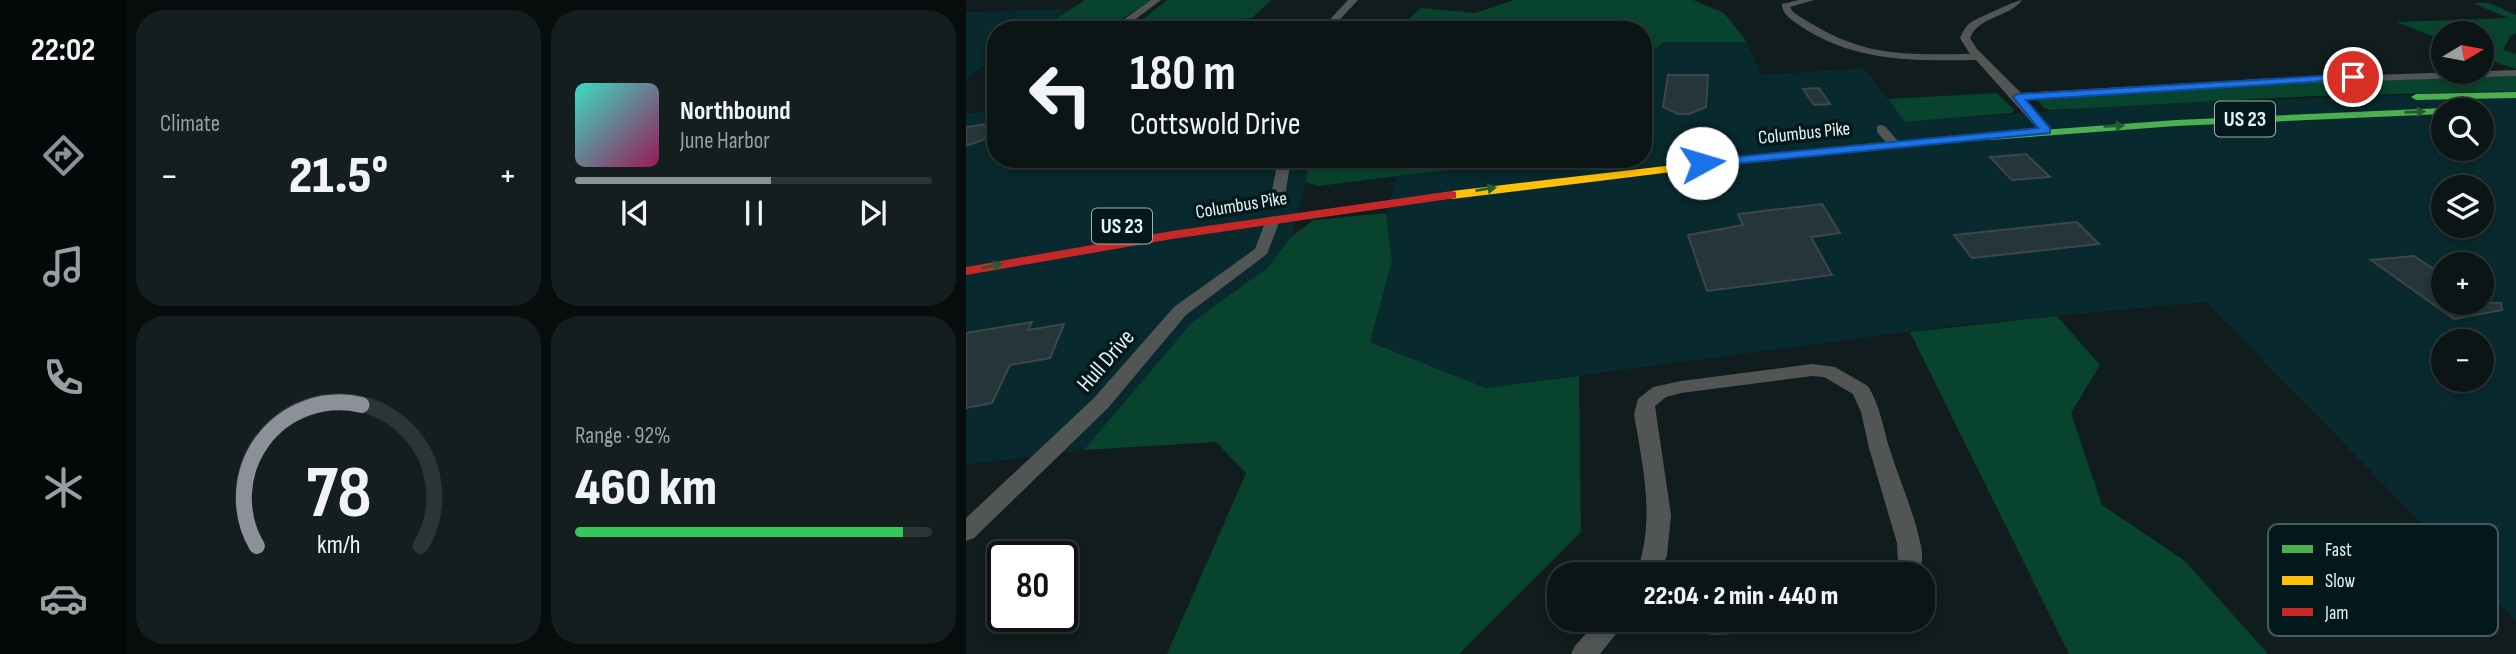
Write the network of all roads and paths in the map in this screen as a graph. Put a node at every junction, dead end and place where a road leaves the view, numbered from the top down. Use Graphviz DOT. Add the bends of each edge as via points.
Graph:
graph roads {
  1 [pos="1157,0"];
  2 [pos="1354,0"];
  3 [pos="1810,0"];
  4 [pos="2018,0"];
  5 [pos="1131,21"];
  6 [pos="1333,21"];
  7 [pos="1976,54"];
  8 [pos="2516,73"];
  9 [pos="2516,95"];
  10 [pos="2018,97"];
  11 [pos="2516,108"];
  12 [pos="2494,109"];
  13 [pos="2431,111"];
  14 [pos="2087,113"];
  15 [pos="2014,118"];
  16 [pos="2043,121"];
  17 [pos="1900,127"];
  18 [pos="1875,130"];
  19 [pos="1894,144"];
  20 [pos="1283,168"];
  21 [pos="1464,178"];
  22 [pos="1277,202"];
  23 [pos="1273,220"];
  24 [pos="1018,261"];
  25 [pos="966,271"];
  26 [pos="966,532"];
  27 [pos="1654,562"];
  28 [pos="1910,562"];
  29 [pos="1603,632"];
  30 [pos="1584,654"];
  1 -- 5 [label="street"];
  2 -- 6 [label="street"];
  3 -- 7 [label="street" via="1782,5 1830,39 1856,49 1914,58"];
  4 -- 7 [label="street" via="2009,10 1969,29 1965,38"];
  7 -- 10 [label="street"];
  8 -- 10 [label="street" via="2314,79"];
  9 -- 14 [label="highway, US 23"];
  10 -- 16 [label="street"];
  11 -- 12 [label="highway"];
  16 -- 13 [label="highway, Columbus Pike / US 23, one-way"];
  15 -- 16 [label="highway, Columbus Pike / US 23"];
  16 -- 19 [label="highway, Columbus Pike / US 23"];
  17 -- 18 [label="highway, Columbus Pike"];
  18 -- 19 [label="street"];
  23 -- 19 [label="highway, Columbus Pike / US 23, one-way" via="1597,175"];
  20 -- 22 [label="street"];
  21 -- 23 [label="highway" via="1303,207"];
  22 -- 24 [label="highway" via="1245,215 1046,249"];
  23 -- 24 [label="highway, Columbus Pike / US 23"];
  23 -- 26 [label="street, Hull Drive" via="1262,251 1180,311 1093,412"];
  25 -- 24 [label="highway, Columbus Pike / US 23, one-way"];
  27 -- 28 [label="street" via="1661,535 1660,512 1645,404 1660,392 1681,387 1812,370 1828,371 1861,390 1909,543"];
  29 -- 30 [label="street"];
}
